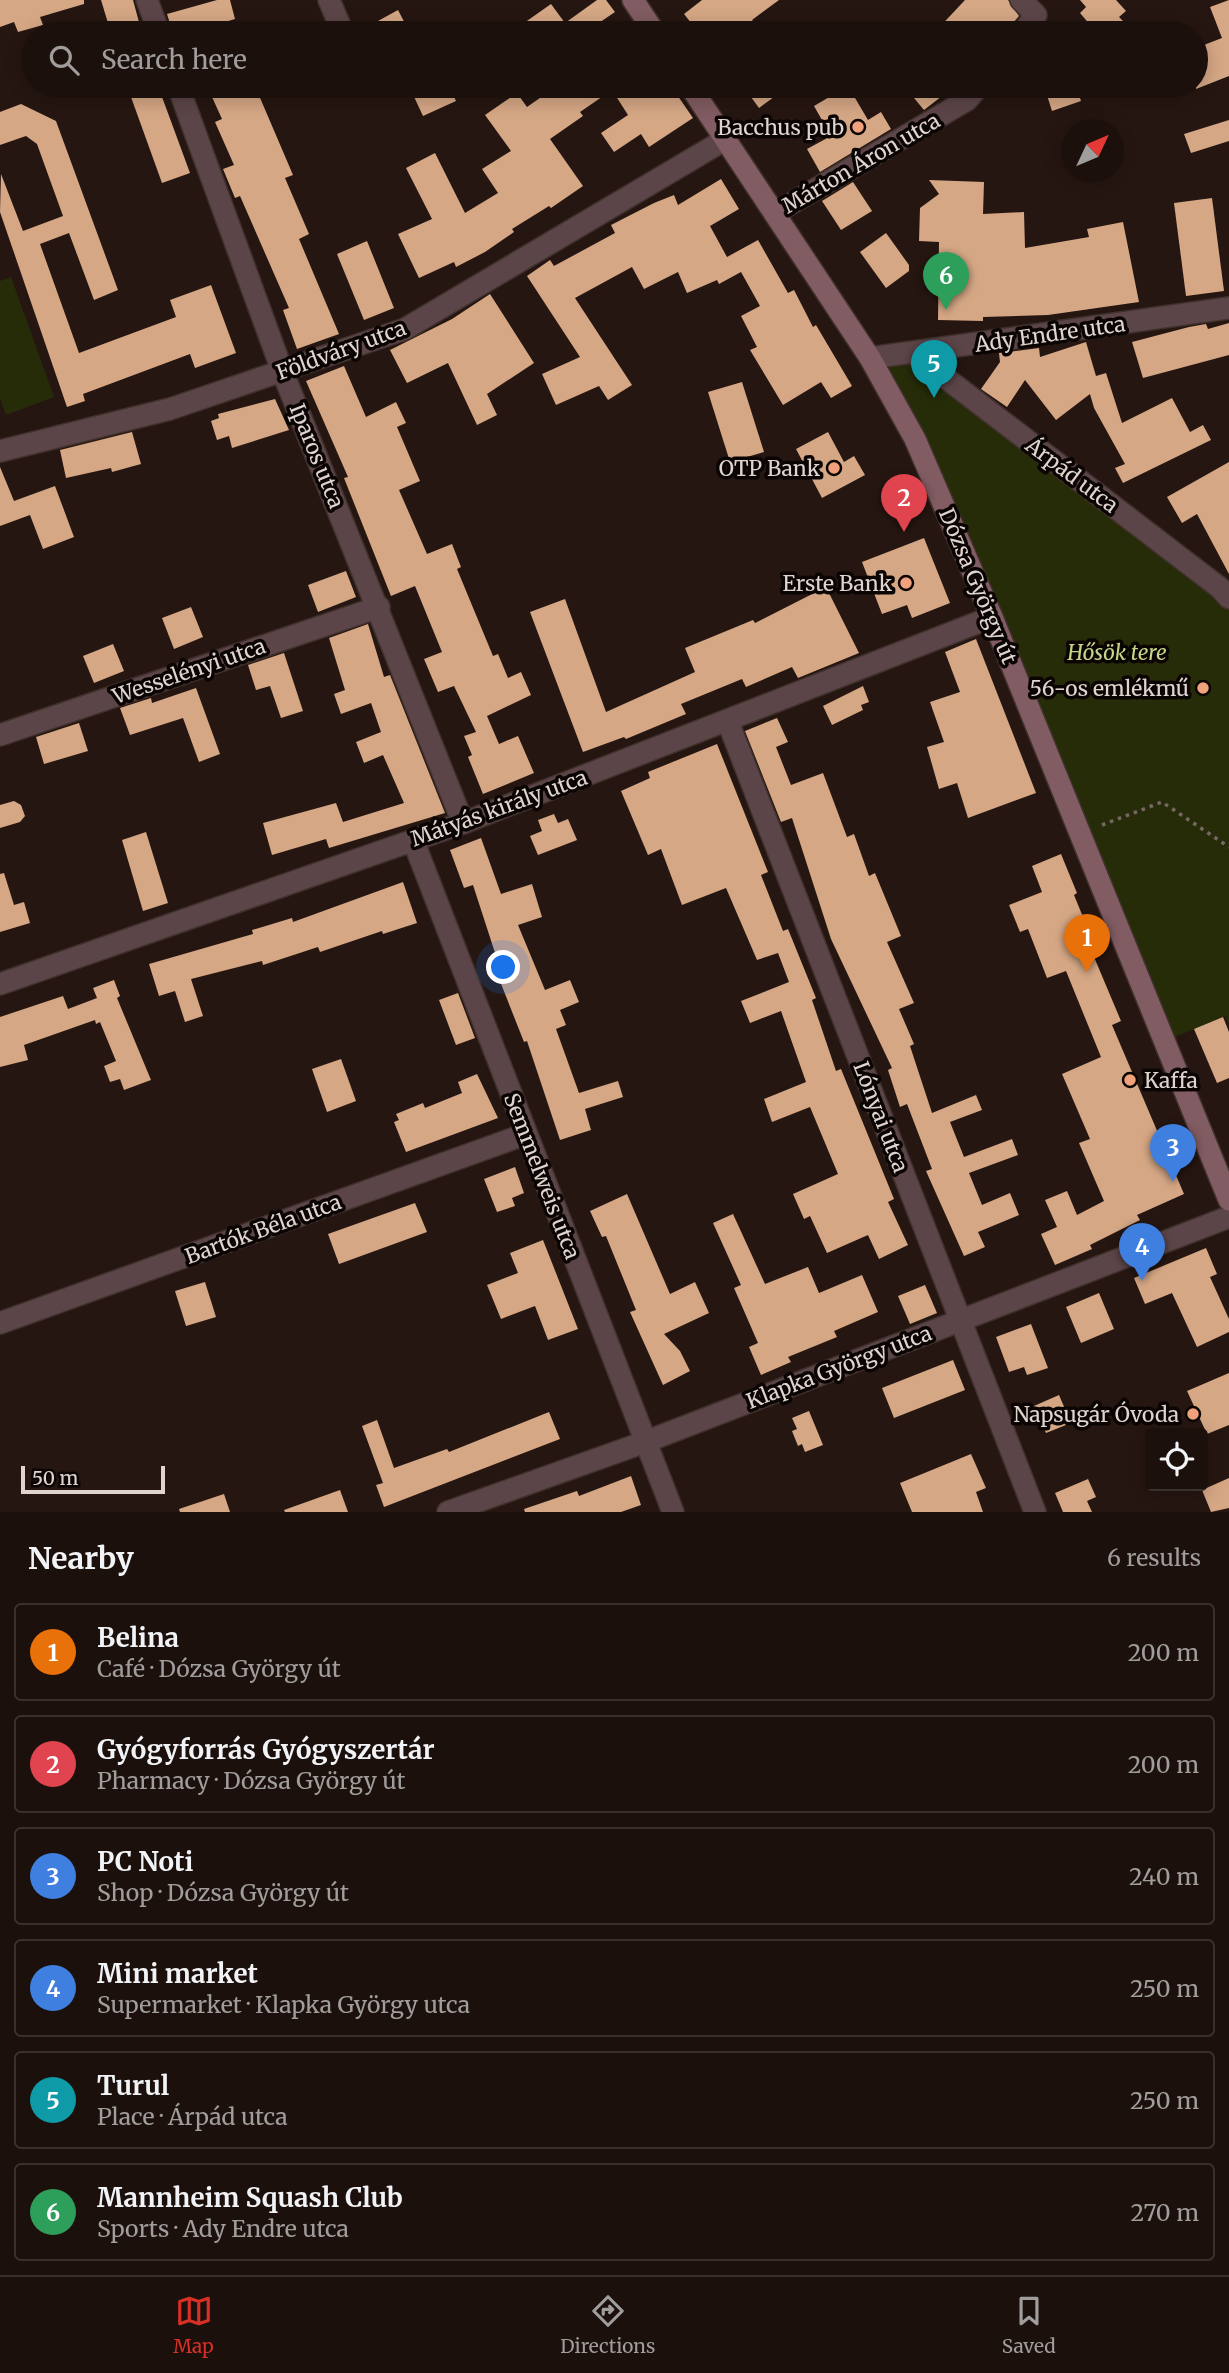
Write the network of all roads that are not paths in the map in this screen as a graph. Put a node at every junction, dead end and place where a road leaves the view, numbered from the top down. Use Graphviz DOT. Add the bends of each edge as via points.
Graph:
graph roads {
  1 [pos="147,0"];
  2 [pos="329,0"];
  3 [pos="633,0"];
  4 [pos="1021,0"];
  5 [pos="155,21"];
  6 [pos="338,21"];
  7 [pos="647,21"];
  8 [pos="1031,21"];
  9 [pos="182,98"];
  10 [pos="698,98"];
  11 [pos="965,98"];
  12 [pos="726,139"];
  13 [pos="775,213"];
  14 [pos="1229,308"];
  15 [pos="913,353"];
  16 [pos="870,358"];
  17 [pos="283,373"];
  18 [pos="0,451"];
  19 [pos="1229,598"];
  20 [pos="379,607"];
  21 [pos="992,617"];
  22 [pos="728,723"];
  23 [pos="0,735"];
  24 [pos="463,823"];
  25 [pos="413,840"];
  26 [pos="0,984"];
  27 [pos="526,1134"];
  28 [pos="1229,1200"];
  29 [pos="1229,1217"];
  30 [pos="961,1321"];
  31 [pos="0,1323"];
  32 [pos="645,1442"];
  33 [pos="448,1512"];
  34 [pos="673,1512"];
  35 [pos="1035,1512"];
  1 -- 5 [label="street"];
  2 -- 6 [label="street"];
  3 -- 7 [label="main road"];
  4 -- 8 [label="street" via="1036,15"];
  9 -- 17 [label="street, Iparos utca"];
  10 -- 12 [label="main road, Dózsa György út"];
  11 -- 13 [label="street, Márton Áron utca"];
  12 -- 13 [label="main road, Dózsa György út"];
  12 -- 17 [label="street, Földváry utca" via="405,329"];
  13 -- 16 [label="main road, Dózsa György út"];
  14 -- 15 [label="street, Ady Endre utca"];
  15 -- 16 [label="street, Ady Endre utca"];
  15 -- 19 [label="street, Árpád utca"];
  16 -- 21 [label="main road, Dózsa György út" via="915,439"];
  17 -- 18 [label="street, Földváry utca" via="170,410"];
  17 -- 20 [label="street, Iparos utca"];
  20 -- 23 [label="street, Wesselényi utca"];
  20 -- 24 [label="street, Iparos utca"];
  21 -- 22 [label="street, Mátyás király utca"];
  21 -- 28 [label="main road, Dózsa György út"];
  22 -- 24 [label="street, Mátyás király utca"];
  22 -- 30 [label="street, Lónyai utca"];
  24 -- 25 [label="street, Mátyás király utca"];
  25 -- 26 [label="street, Mátyás király utca"];
  25 -- 27 [label="street, Semmelweis utca"];
  27 -- 31 [label="street, Bartók Béla utca"];
  27 -- 32 [label="street, Semmelweis utca"];
  29 -- 30 [label="street, Klapka György utca"];
  30 -- 32 [label="street, Klapka György utca"];
  30 -- 35 [label="street, Lónyai utca"];
  32 -- 33 [label="street, Klapka György utca"];
  32 -- 34 [label="street, Semmelweis utca"];
}
